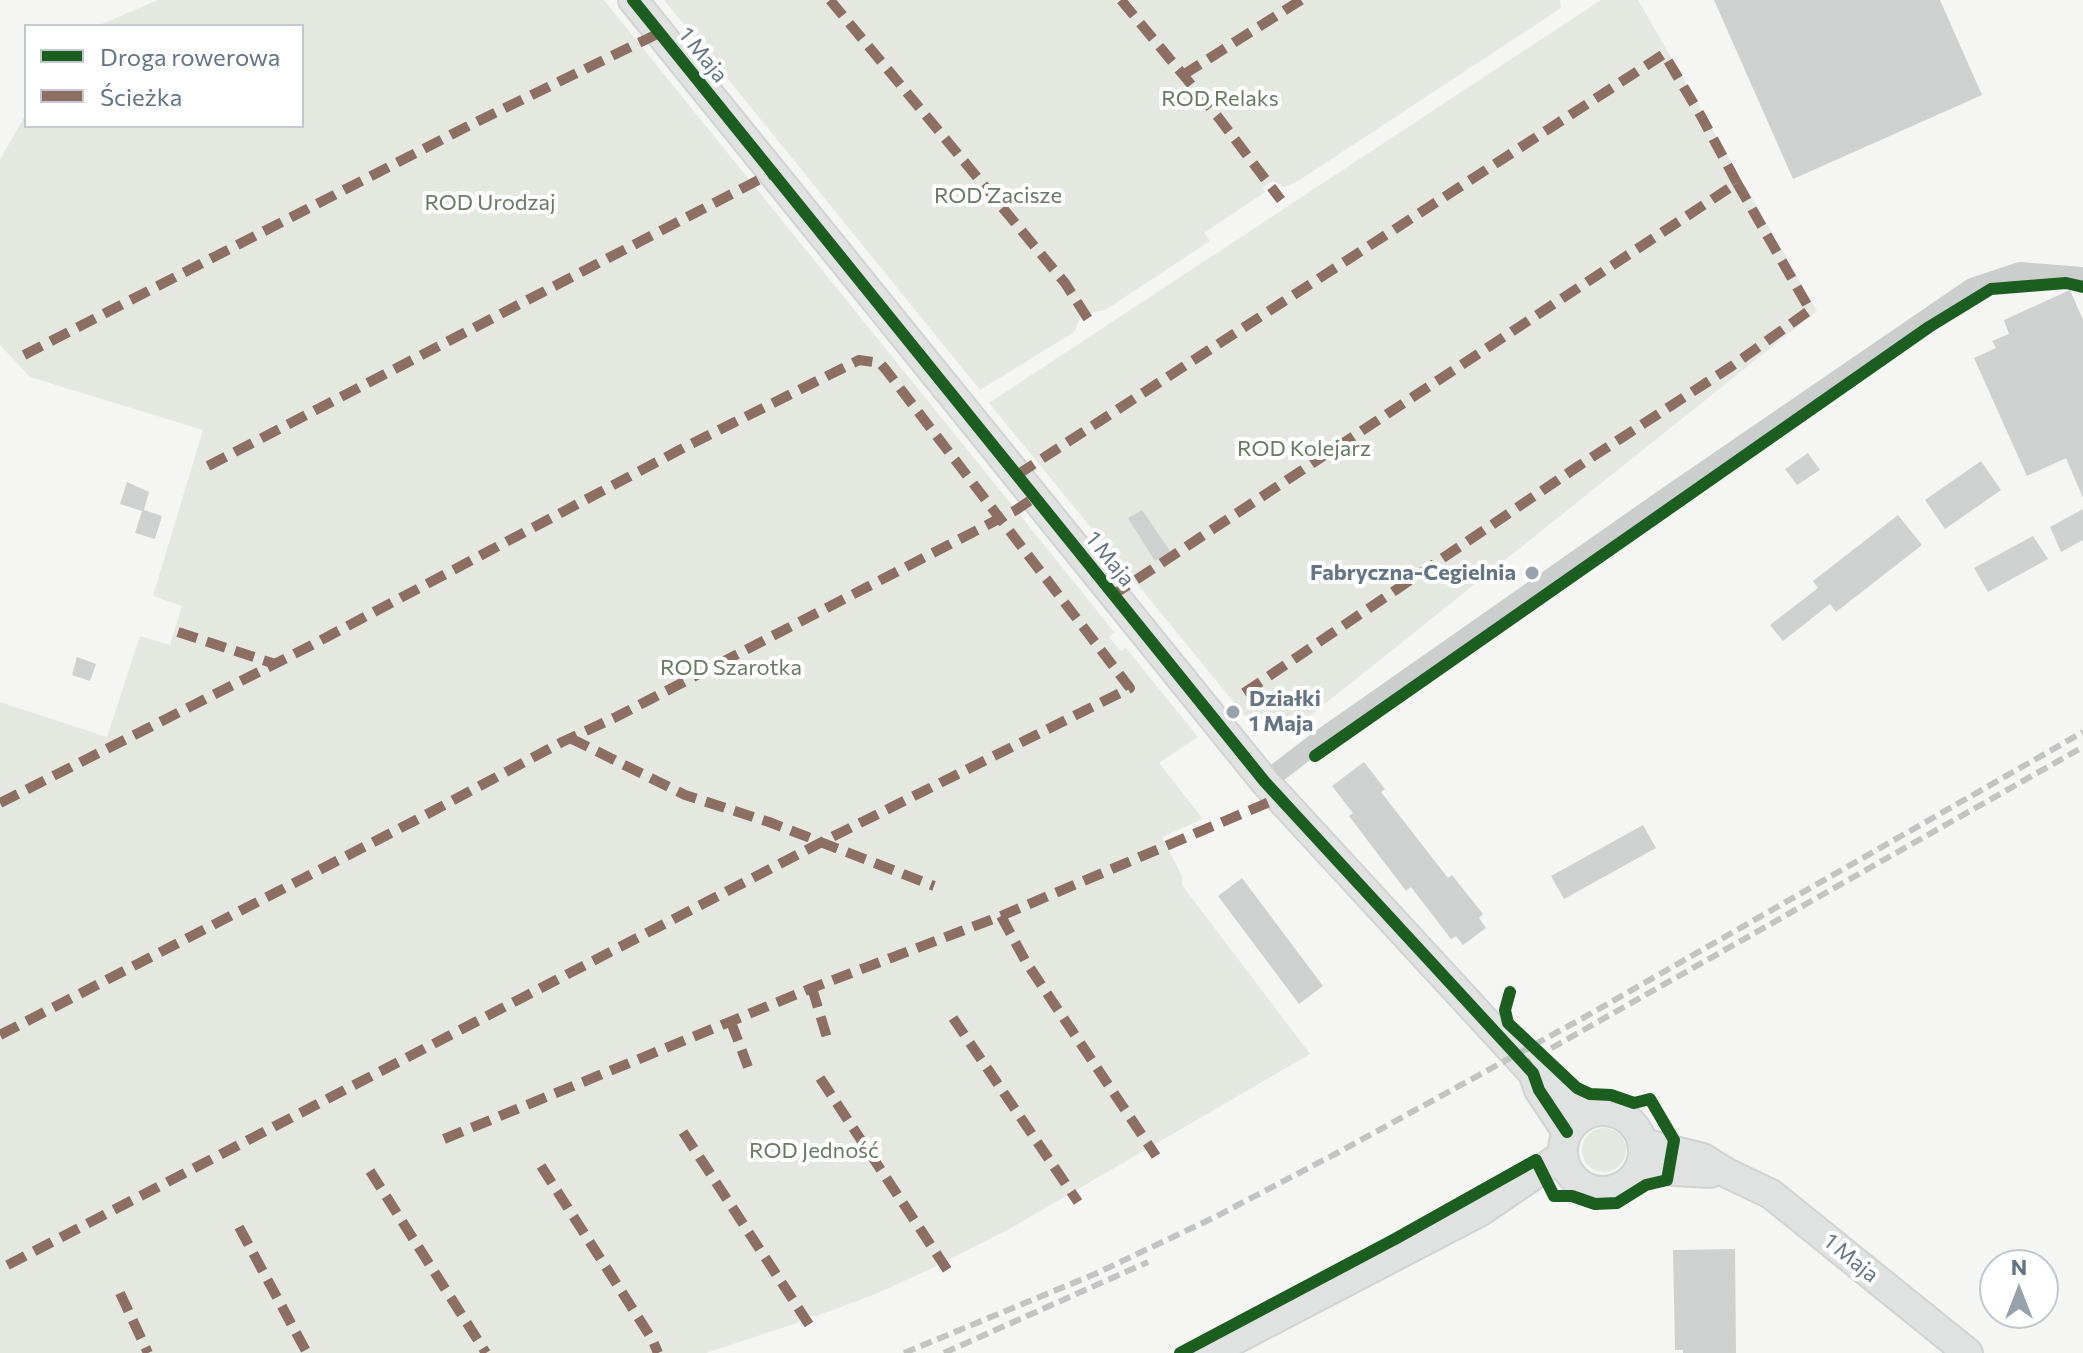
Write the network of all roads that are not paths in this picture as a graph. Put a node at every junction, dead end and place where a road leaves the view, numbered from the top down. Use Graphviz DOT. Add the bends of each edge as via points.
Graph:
graph roads {
  1 [pos="633,0"];
  2 [pos="2083,277"];
  3 [pos="1265,782"];
  4 [pos="1533,1073"];
  5 [pos="1589,1113"];
  6 [pos="1569,1156"];
  7 [pos="1642,1156"];
  8 [pos="1209,1353"];
  9 [pos="1968,1353"];
  1 -- 3 [label="street, 1 Maja"];
  2 -- 3 [label="street" via="2020,272 1972,288"];
  3 -- 4 [label="street, 1 Maja"];
  4 -- 5 [label="street, 1 Maja"];
  4 -- 6 [label="street, 1 Maja"];
  5 -- 6 [label="street" via="1580,1118"];
  5 -- 7 [label="street" via="1609,1111 1627,1118 1640,1134"];
  6 -- 7 [label="street" via="1586,1188 1610,1191 1622,1187"];
  6 -- 8 [label="street" via="1481,1211"];
  7 -- 9 [label="street, 1 Maja" via="1727,1173 1771,1194"];
}
